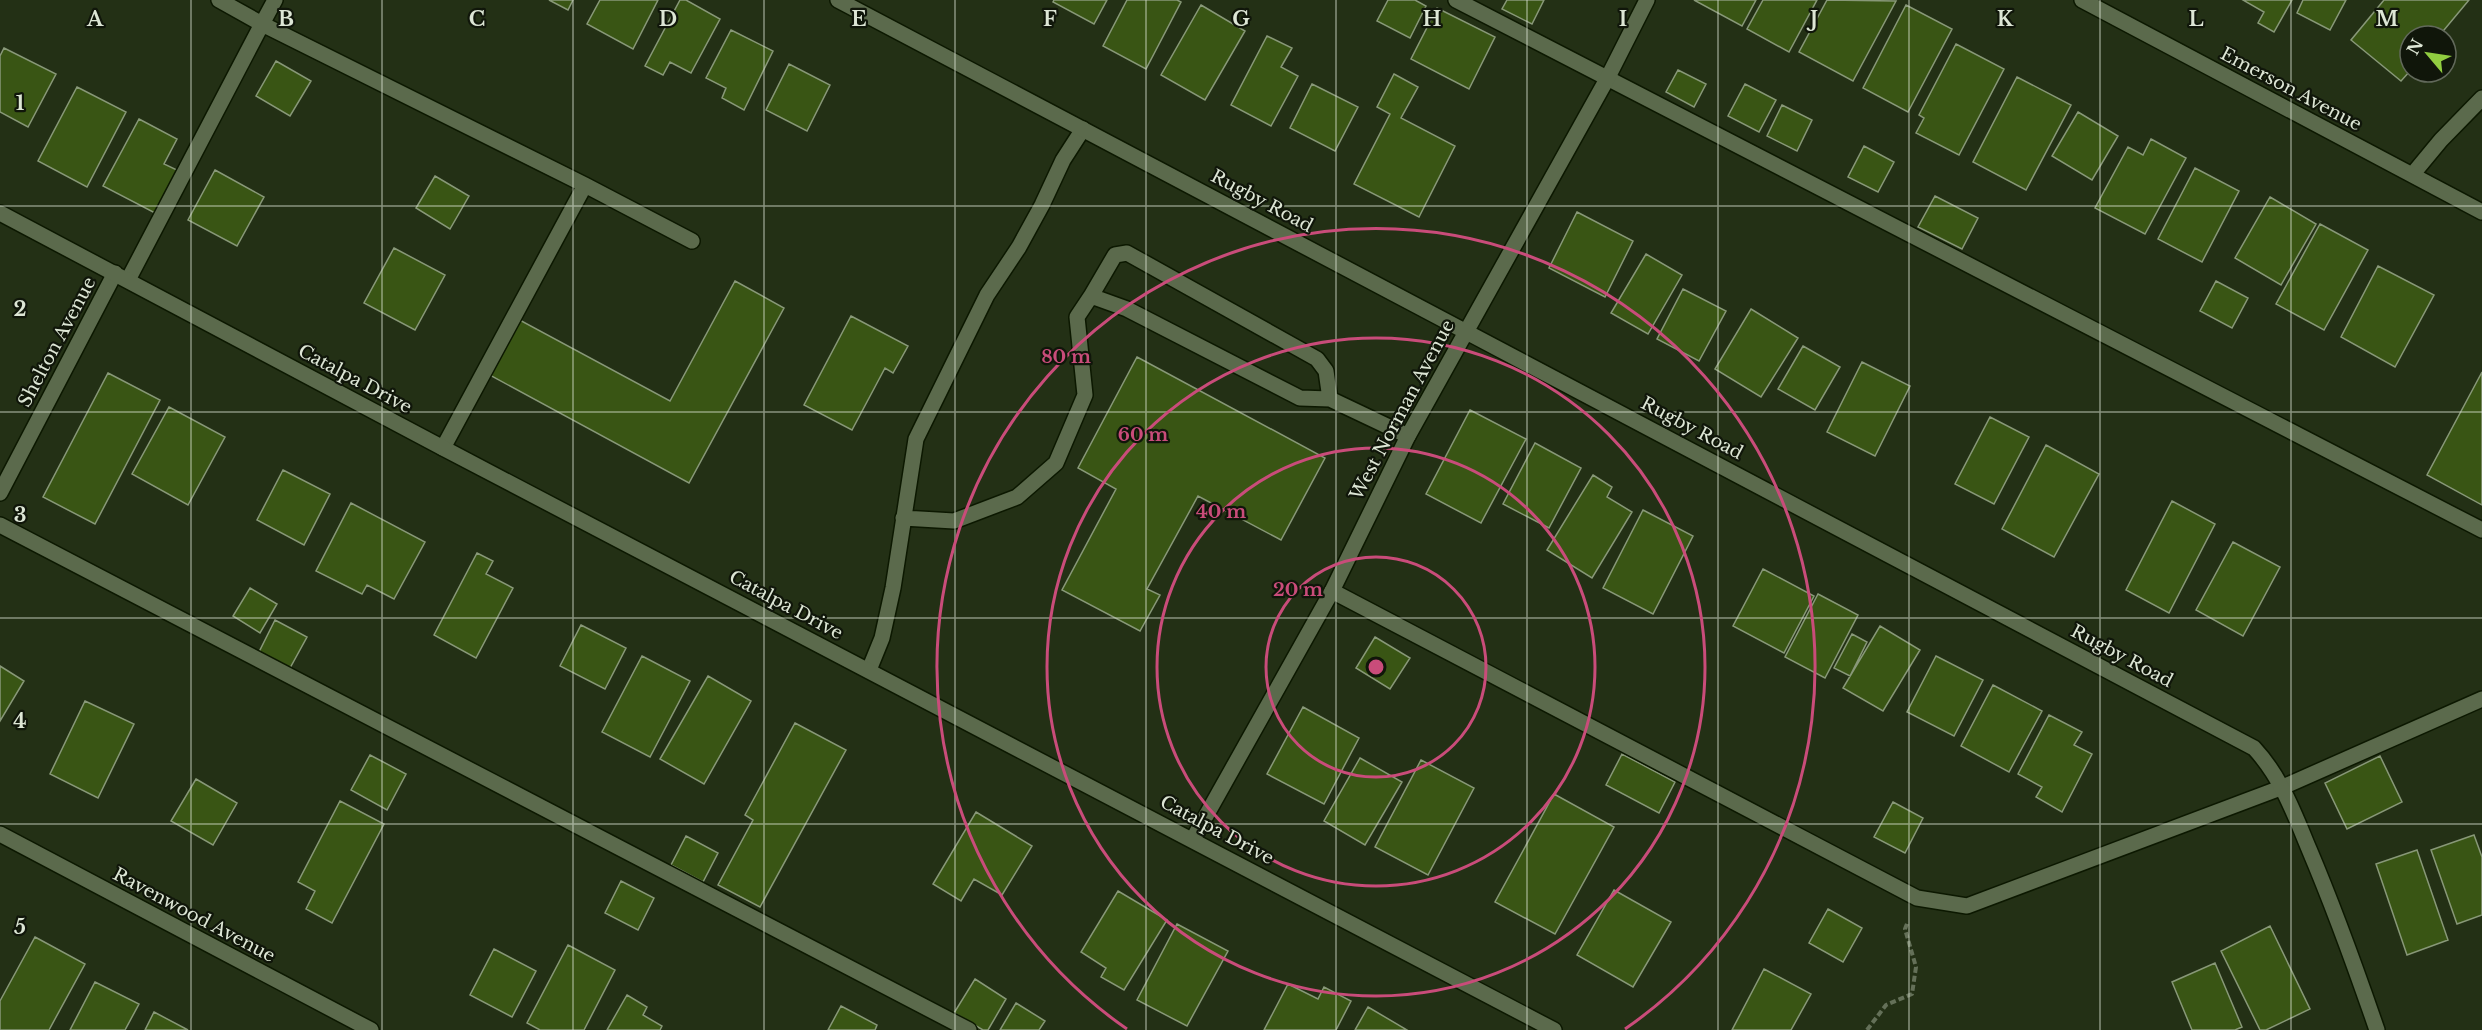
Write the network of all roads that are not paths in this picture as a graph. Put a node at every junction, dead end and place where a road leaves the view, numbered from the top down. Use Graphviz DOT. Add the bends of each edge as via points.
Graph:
graph roads {
  1 [pos="219,0"];
  2 [pos="275,0"];
  3 [pos="838,0"];
  4 [pos="1456,0"];
  5 [pos="1647,0"];
  6 [pos="2082,0"];
  7 [pos="262,24"];
  8 [pos="1607,79"];
  9 [pos="2482,98"];
  10 [pos="1083,129"];
  11 [pos="2412,175"];
  12 [pos="585,185"];
  13 [pos="2482,212"];
  14 [pos="0,213"];
  15 [pos="692,241"];
  16 [pos="122,277"];
  17 [pos="1091,296"];
  18 [pos="1466,330"];
  19 [pos="1330,399"];
  20 [pos="1408,436"];
  21 [pos="443,448"];
  22 [pos="0,493"];
  23 [pos="903,518"];
  24 [pos="0,525"];
  25 [pos="2482,530"];
  26 [pos="1332,591"];
  27 [pos="868,670"];
  28 [pos="2482,699"];
  29 [pos="2283,787"];
  30 [pos="0,834"];
  31 [pos="1193,839"];
  32 [pos="371,1030"];
  33 [pos="969,1030"];
  34 [pos="1554,1030"];
  35 [pos="2377,1030"];
  1 -- 7 [label="street"];
  2 -- 7 [label="street, Shelton Avenue"];
  3 -- 10 [label="street, Rugby Road"];
  4 -- 8 [label="street"];
  5 -- 8 [label="street, West Norman Avenue"];
  6 -- 11 [label="street, Emerson Avenue"];
  7 -- 12 [label="street"];
  7 -- 16 [label="street, Shelton Avenue"];
  8 -- 18 [label="street, West Norman Avenue"];
  8 -- 25 [label="street"];
  9 -- 11 [label="street"];
  10 -- 18 [label="street, Rugby Road"];
  10 -- 23 [label="street" via="1019,247 987,296 916,439"];
  11 -- 13 [label="street, Emerson Avenue"];
  12 -- 15 [label="street"];
  12 -- 21 [label="street"];
  14 -- 16 [label="street, Catalpa Drive"];
  16 -- 21 [label="street, Catalpa Drive"];
  16 -- 22 [label="street, Shelton Avenue"];
  17 -- 19 [label="street" via="1127,309 1300,398"];
  17 -- 19 [label="street" via="1115,255 1127,253 1317,358 1326,371"];
  17 -- 23 [label="street" via="1077,317 1085,395 1056,463 1017,497 954,521"];
  18 -- 20 [label="street, West Norman Avenue"];
  18 -- 29 [label="street, Rugby Road" via="2254,748"];
  19 -- 20 [label="street"];
  20 -- 26 [label="street, West Norman Avenue"];
  21 -- 27 [label="street, Catalpa Drive"];
  23 -- 27 [label="street" via="882,638"];
  24 -- 33 [label="street"];
  26 -- 29 [label="street" via="1917,898 1967,906"];
  26 -- 31 [label="street, West Norman Avenue"];
  27 -- 31 [label="street, Catalpa Drive"];
  28 -- 29 [label="street"];
  29 -- 35 [label="street, Rugby Road" via="2331,901"];
  30 -- 32 [label="street, Ravenwood Avenue"];
  31 -- 34 [label="street, Catalpa Drive"];
}
